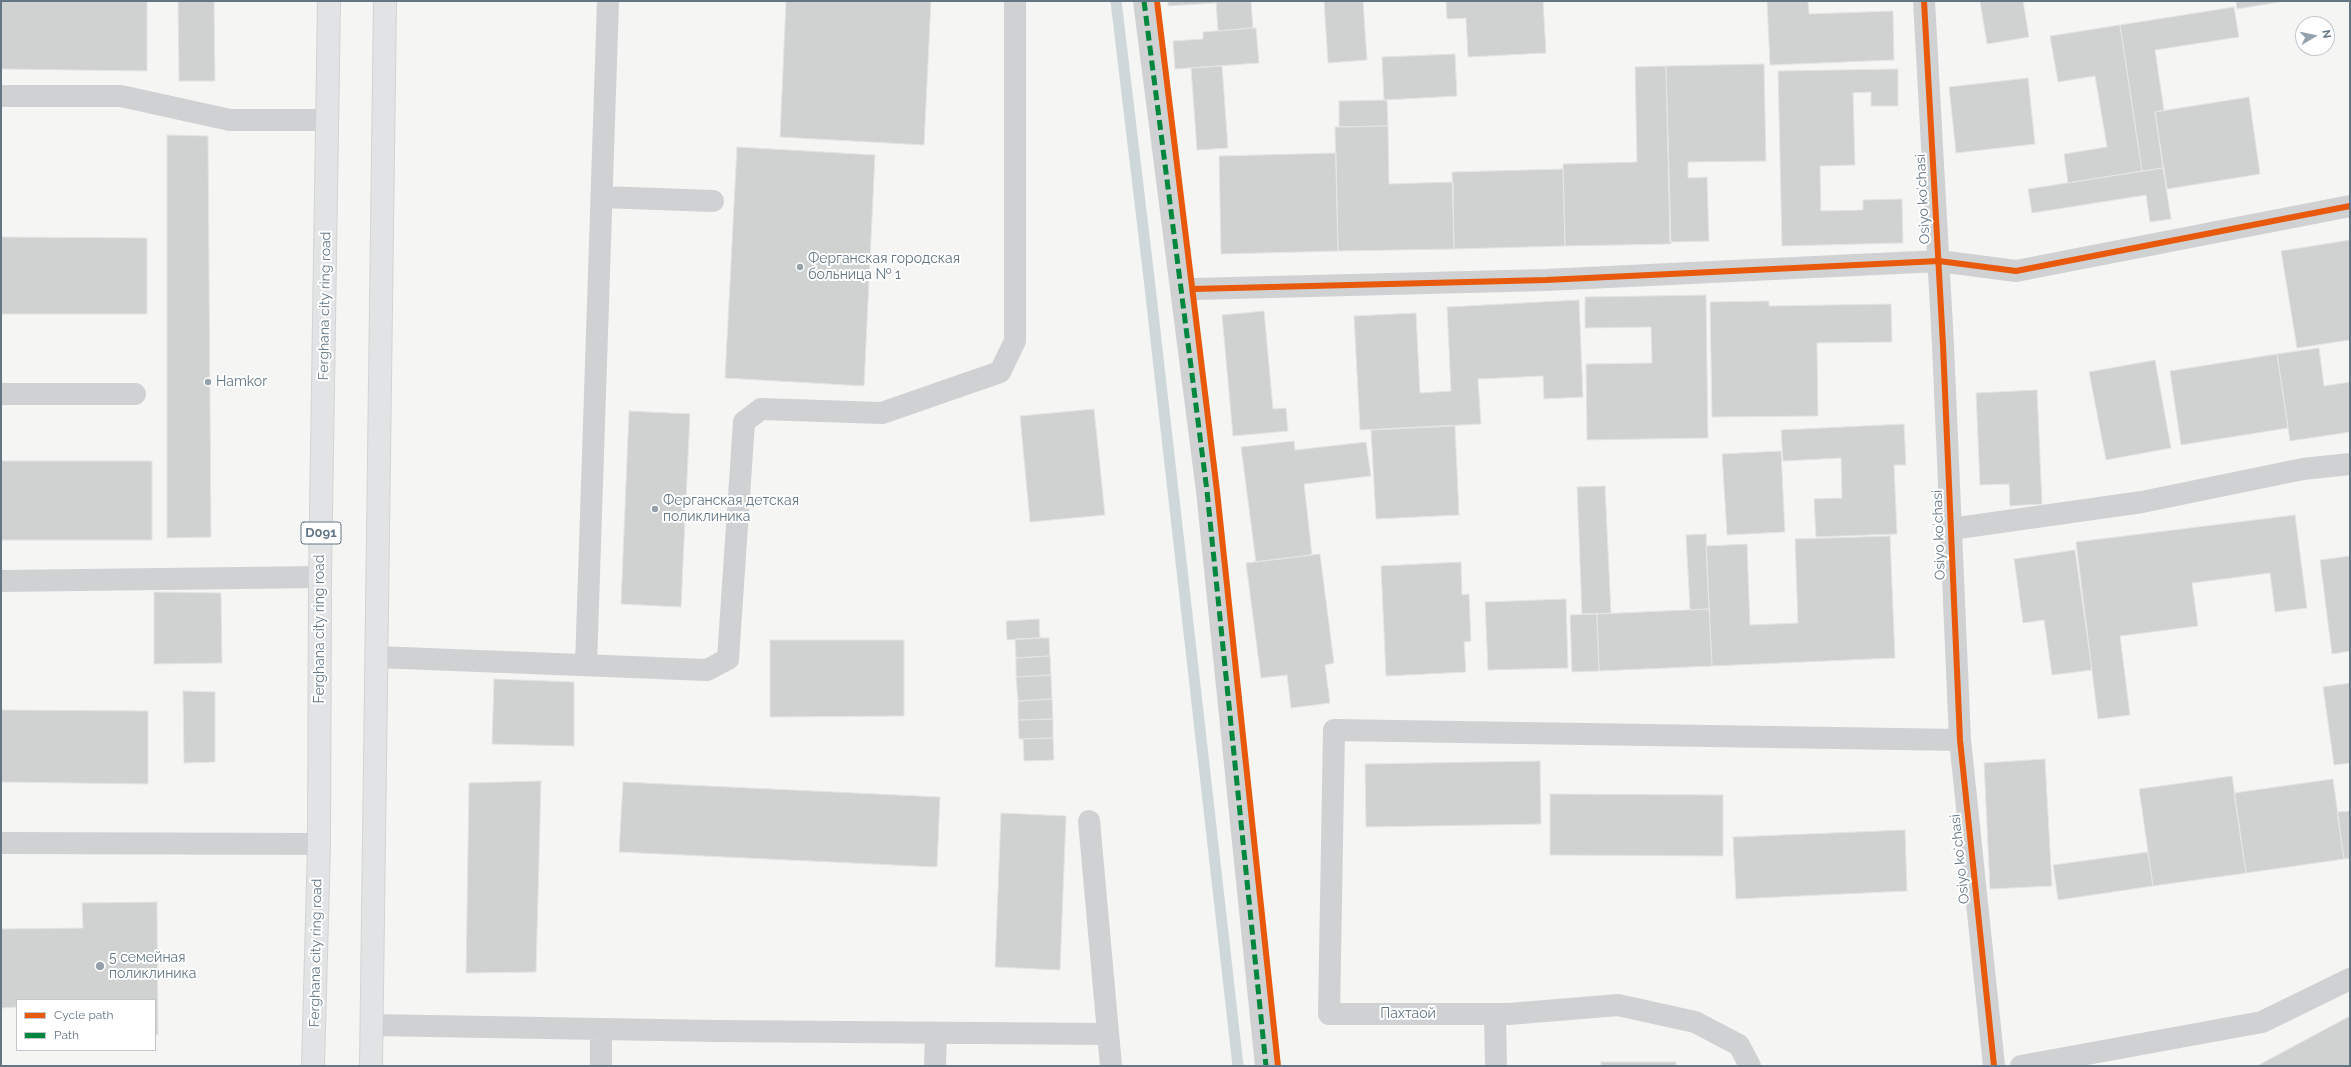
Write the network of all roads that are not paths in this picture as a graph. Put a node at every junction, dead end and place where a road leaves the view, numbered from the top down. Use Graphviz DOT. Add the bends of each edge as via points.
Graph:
graph roads {
  1 [pos="329,1"];
  2 [pos="386,1"];
  3 [pos="608,1"];
  4 [pos="1015,1"];
  5 [pos="1144,1"];
  6 [pos="1157,1"];
  7 [pos="1924,1"];
  8 [pos="1,96"];
  9 [pos="327,120"];
  10 [pos="602,197"];
  11 [pos="713,201"];
  12 [pos="2350,206"];
  13 [pos="1938,261"];
  14 [pos="1193,289"];
  15 [pos="1,394"];
  16 [pos="135,394"];
  17 [pos="2350,464"];
  18 [pos="1951,529"];
  19 [pos="320,577"];
  20 [pos="1,581"];
  21 [pos="377,657"];
  22 [pos="586,665"];
  23 [pos="1960,740"];
  24 [pos="1090,821"];
  25 [pos="1,843"];
  26 [pos="319,844"];
  27 [pos="2347,987"];
  28 [pos="1495,1015"];
  29 [pos="372,1025"];
  30 [pos="601,1030"];
  31 [pos="936,1033"];
  32 [pos="1108,1034"];
  33 [pos="313,1066"];
  34 [pos="371,1066"];
  35 [pos="601,1066"];
  36 [pos="935,1066"];
  37 [pos="1111,1066"];
  38 [pos="1266,1066"];
  39 [pos="1278,1066"];
  40 [pos="1496,1066"];
  41 [pos="1750,1066"];
  42 [pos="1994,1066"];
  43 [pos="2021,1066"];
  1 -- 9 [label="highway, Ferghana city ring road / D091"];
  2 -- 21 [label="highway"];
  3 -- 10 [label="street"];
  4 -- 22 [label="street" via="1015,341 1000,372 882,413 761,409 744,422 728,659 707,670"];
  5 -- 38 [label="street" via="1207,491"];
  6 -- 14 [label="street"];
  7 -- 13 [label="street, Osiyo koʻchasi"];
  8 -- 9 [label="street" via="121,96 230,120"];
  9 -- 19 [label="highway, Ferghana city ring road / D091"];
  10 -- 11 [label="street"];
  10 -- 22 [label="street"];
  12 -- 13 [label="street" via="2016,271"];
  13 -- 14 [label="street" via="1546,280"];
  13 -- 18 [label="street, Osiyo koʻchasi"];
  14 -- 39 [label="street"];
  15 -- 16 [label="street"];
  17 -- 18 [label="street" via="2303,469 2142,502"];
  18 -- 23 [label="street, Osiyo koʻchasi"];
  19 -- 20 [label="street"];
  19 -- 26 [label="highway, Ferghana city ring road / D091"];
  21 -- 22 [label="street"];
  21 -- 29 [label="highway"];
  23 -- 28 [label="street, Пахтаой" via="1334,730 1329,1014"];
  23 -- 42 [label="street, Osiyo koʻchasi"];
  24 -- 32 [label="street"];
  25 -- 26 [label="street"];
  26 -- 33 [label="highway, Ferghana city ring road / D091"];
  27 -- 43 [label="street" via="2262,1022"];
  28 -- 40 [label="street"];
  28 -- 41 [label="street, Пахтаой" via="1618,1005 1695,1022 1739,1045"];
  29 -- 30 [label="street"];
  29 -- 34 [label="highway"];
  30 -- 31 [label="street"];
  30 -- 35 [label="street"];
  31 -- 32 [label="street"];
  31 -- 36 [label="street"];
  32 -- 37 [label="street"];
}
